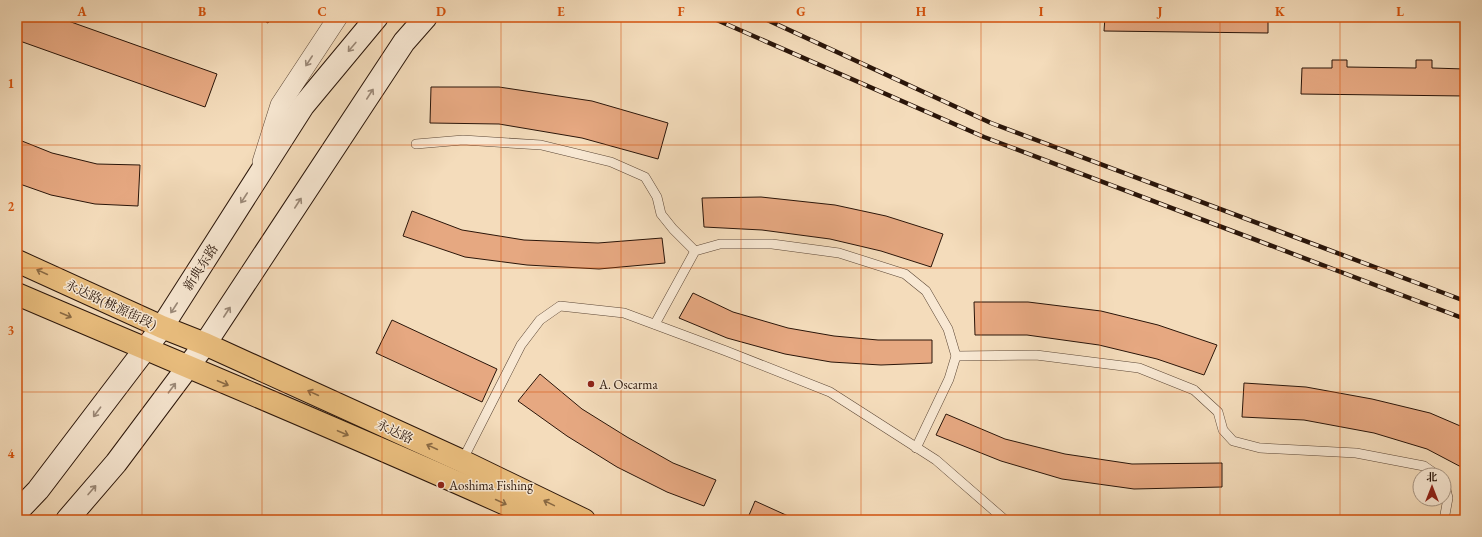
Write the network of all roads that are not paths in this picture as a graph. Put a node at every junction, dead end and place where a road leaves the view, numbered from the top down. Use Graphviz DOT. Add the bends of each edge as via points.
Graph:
graph roads {
  1 [pos="338,17"];
  2 [pos="377,17"];
  3 [pos="426,17"];
  4 [pos="416,144"];
  5 [pos="257,178"];
  6 [pos="695,251"];
  7 [pos="17,261"];
  8 [pos="17,294"];
  9 [pos="655,324"];
  10 [pos="162,327"];
  11 [pos="205,344"];
  12 [pos="144,349"];
  13 [pos="956,356"];
  14 [pos="187,368"];
  15 [pos="916,448"];
  16 [pos="462,461"];
  17 [pos="1425,467"];
  18 [pos="1446,507"];
  19 [pos="17,512"];
  20 [pos="67,520"];
  21 [pos="541,520"];
  22 [pos="584,520"];
  23 [pos="1005,520"];
  24 [pos="1444,520"];
  1 -- 5 [label="street, one-way" via="280,105"];
  2 -- 5 [label="main road, 新典东路, one-way" via="303,106"];
  11 -- 3 [label="main road, one-way" via="404,42"];
  4 -- 6 [label="lane" via="463,140 541,145 611,162 645,177 657,197 661,214"];
  5 -- 10 [label="main road, 新典东路, one-way"];
  6 -- 9 [label="lane"];
  6 -- 13 [label="lane" via="720,244 772,244 839,253 905,274 926,291 948,329"];
  10 -- 7 [label="main road, 永达路(桃源街段), one-way"];
  8 -- 12 [label="main road, 永达路(桃源街段), one-way"];
  9 -- 15 [label="lane" via="830,392"];
  9 -- 16 [label="lane" via="624,313 560,306 540,320 521,345"];
  10 -- 11 [label="main road, 永达路(桃源街段)"];
  10 -- 12 [label="main road, 新典东路"];
  11 -- 14 [label="main road"];
  16 -- 11 [label="main road, 永达路, one-way"];
  12 -- 14 [label="main road, 永达路(桃源街段)"];
  12 -- 19 [label="main road, 新典东路, one-way" via="38,490"];
  13 -- 15 [label="lane" via="949,379"];
  13 -- 17 [label="lane" via="1036,355 1139,368 1194,390 1218,412 1223,430 1233,442 1260,448 1356,453"];
  20 -- 14 [label="main road, one-way" via="116,463"];
  14 -- 21 [label="main road, 永达路, one-way"];
  15 -- 23 [label="lane" via="936,460"];
  22 -- 16 [label="main road, 永达路, one-way"];
  18 -- 24 [label="lane"];
}
